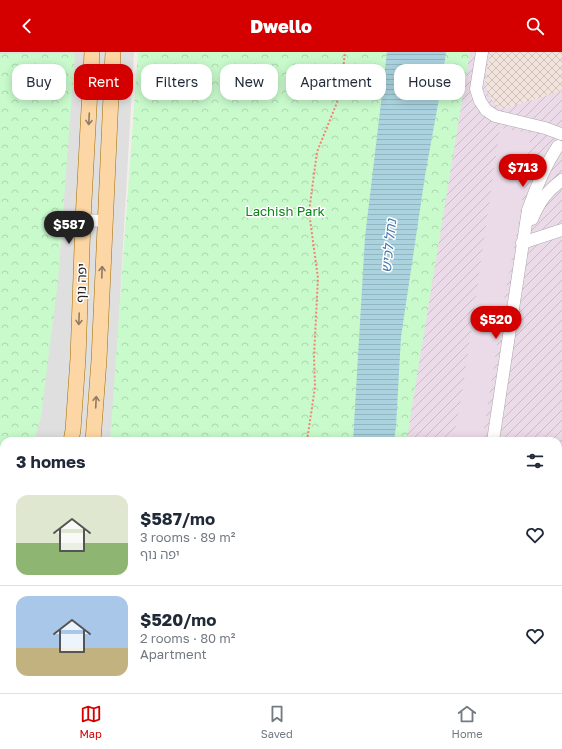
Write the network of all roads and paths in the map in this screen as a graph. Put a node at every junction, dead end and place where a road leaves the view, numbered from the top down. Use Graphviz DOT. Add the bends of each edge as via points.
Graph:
graph roads {
  1 [pos="92,52"];
  2 [pos="113,52"];
  3 [pos="345,52"];
  4 [pos="482,52"];
  5 [pos="562,134"];
  6 [pos="560,151"];
  7 [pos="562,180"];
  8 [pos="83,220"];
  9 [pos="105,221"];
  10 [pos="562,230"];
  11 [pos="522,243"];
  12 [pos="72,437"];
  13 [pos="93,437"];
  14 [pos="308,437"];
  15 [pos="494,437"];
  1 -- 8 [label="main road, יפה נוף, one-way"];
  2 -- 9 [label="main road, יפה נוף"];
  3 -- 14 [label="path" via="342,70 344,83 317,152 309,212 318,278 315,387"];
  4 -- 5 [label="street" via="476,89 486,110 495,116"];
  5 -- 6 [label="street" via="559,140"];
  6 -- 11 [label="street" via="548,161 534,192"];
  7 -- 11 [label="street" via="544,195 537,206"];
  8 -- 9 [label="street"];
  8 -- 12 [label="main road, יפה נוף, one-way" via="78,358"];
  13 -- 9 [label="main road, יפה נוף, one-way"];
  10 -- 11 [label="street"];
  11 -- 15 [label="street"];
}
